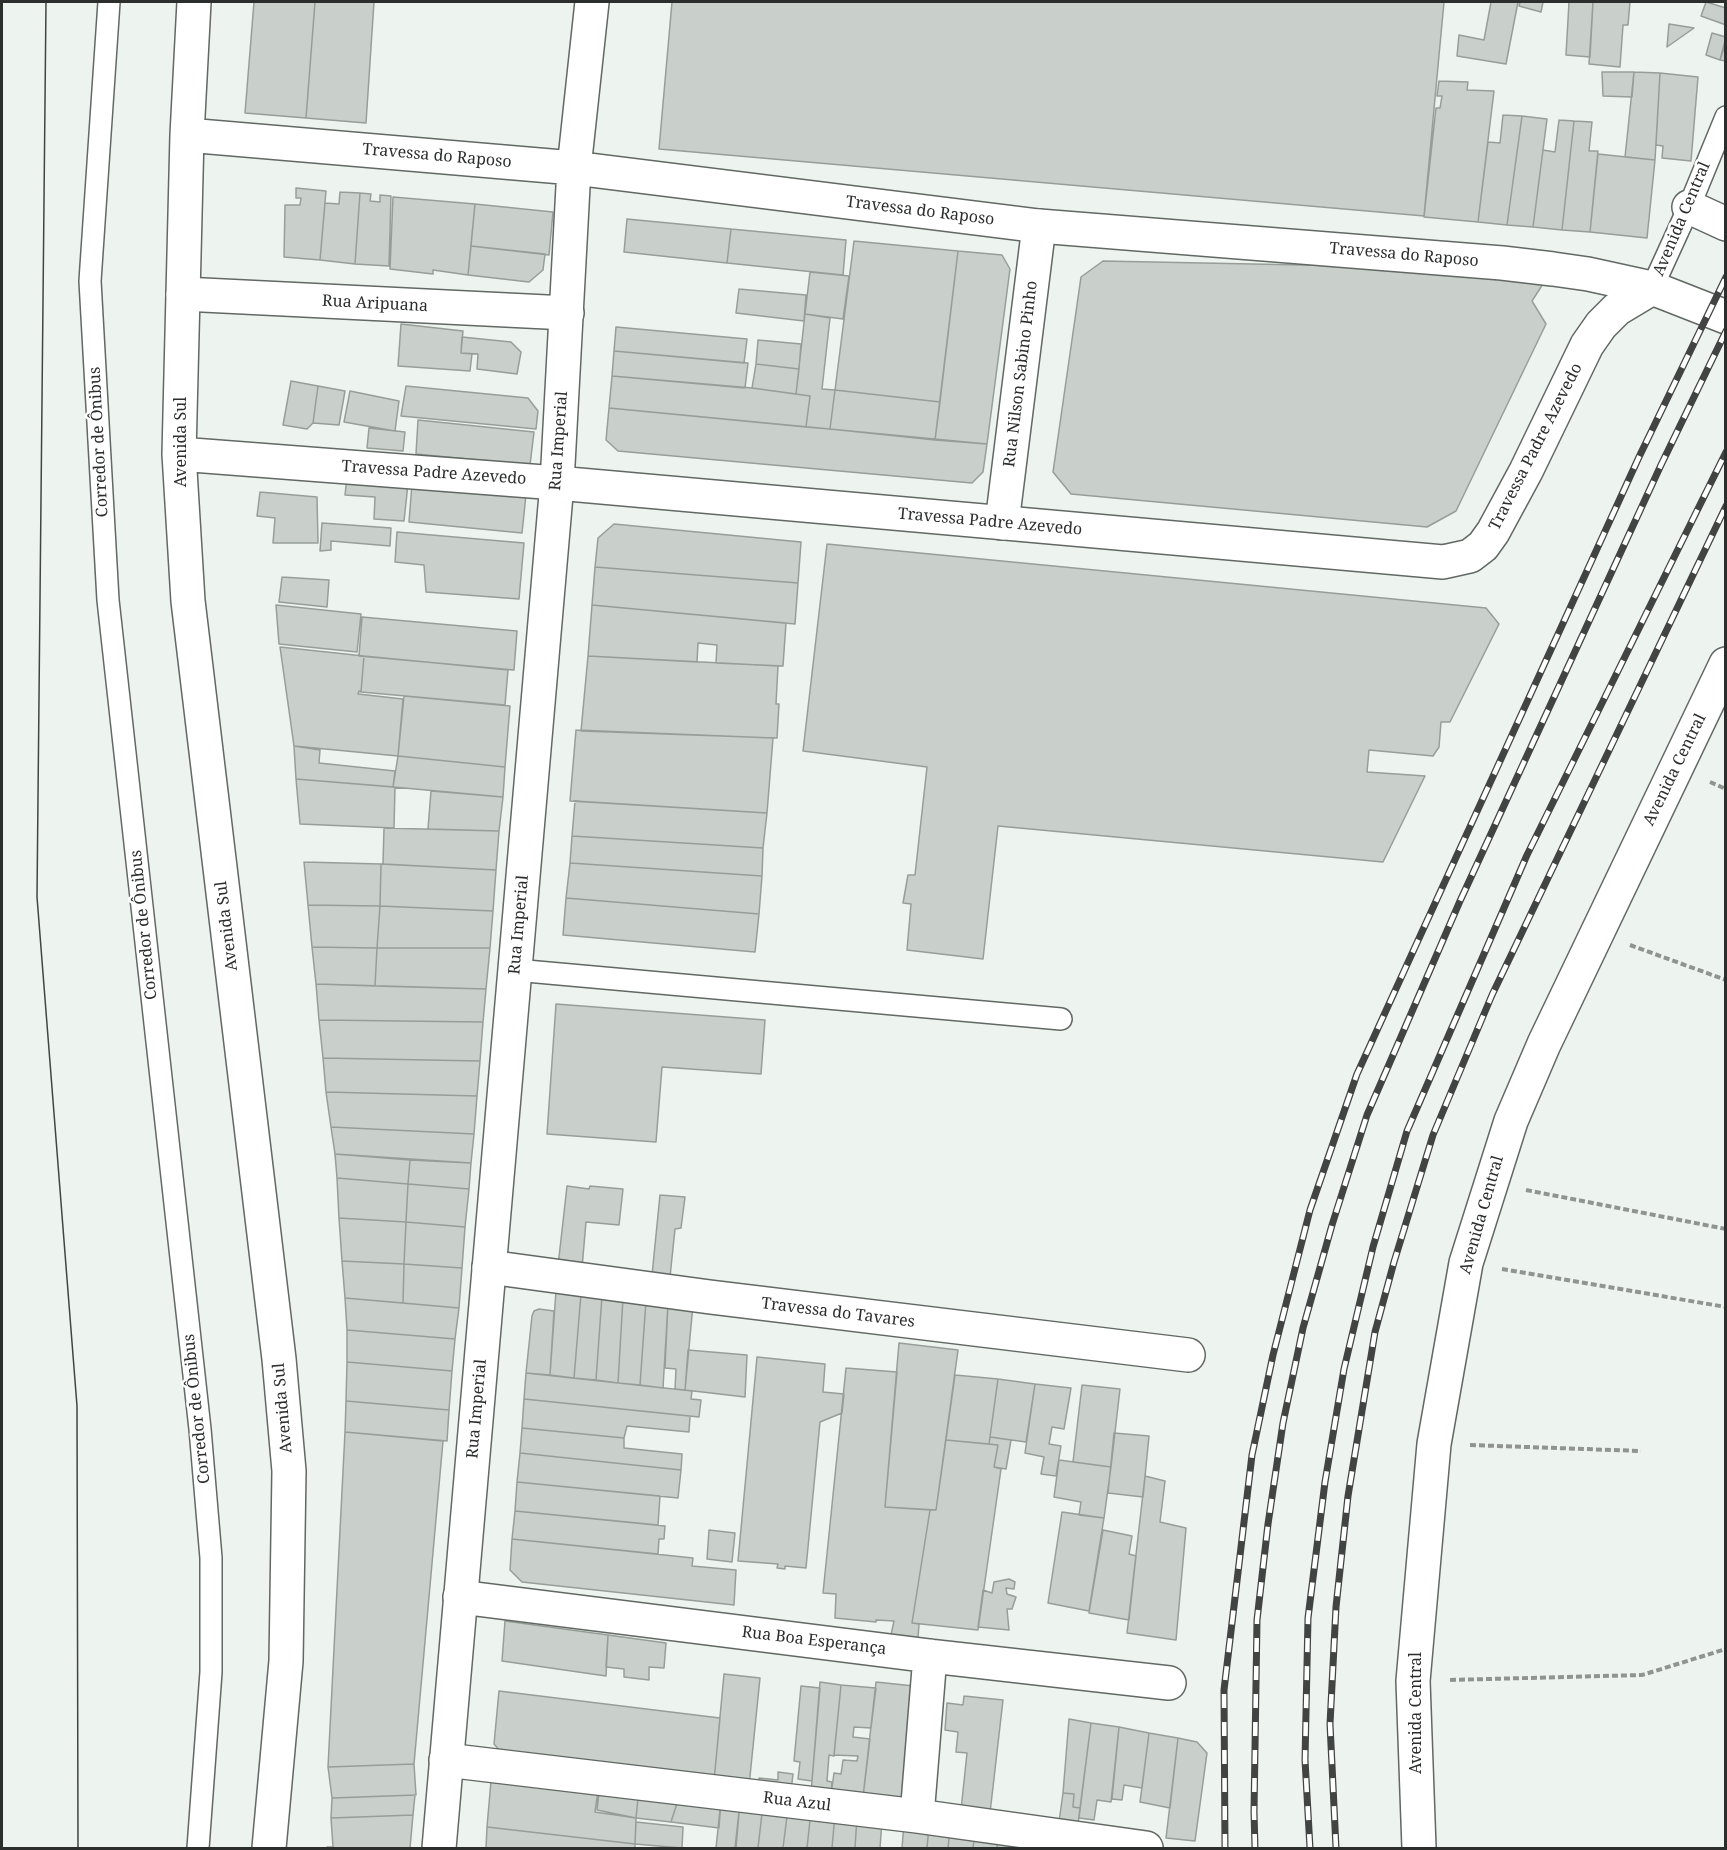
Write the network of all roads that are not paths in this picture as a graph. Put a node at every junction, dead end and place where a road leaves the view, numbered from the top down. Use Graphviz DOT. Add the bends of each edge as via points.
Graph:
graph roads {
  1 [pos="109,2"];
  2 [pos="194,2"];
  3 [pos="592,2"];
  4 [pos="1725,117"];
  5 [pos="187,135"];
  6 [pos="574,168"];
  7 [pos="1689,207"];
  8 [pos="1725,224"];
  9 [pos="1039,226"];
  10 [pos="1652,288"];
  11 [pos="183,294"];
  12 [pos="567,313"];
  13 [pos="1725,317"];
  14 [pos="179,454"];
  15 [pos="557,483"];
  16 [pos="1002,523"];
  17 [pos="1725,664"];
  18 [pos="515,970"];
  19 [pos="1061,1019"];
  20 [pos="489,1267"];
  21 [pos="1188,1355"];
  22 [pos="460,1597"];
  23 [pos="930,1656"];
  24 [pos="1168,1683"];
  25 [pos="446,1760"];
  26 [pos="917,1816"];
  27 [pos="198,1848"];
  28 [pos="269,1848"];
  29 [pos="439,1848"];
  30 [pos="1146,1848"];
  31 [pos="1419,1848"];
  1 -- 27 [label="lane, Corredor de Ônibus" via="90,281 108,600 211,1558 211,1672"];
  2 -- 5 [label="street, Avenida Sul"];
  3 -- 6 [label="street, Rua Imperial"];
  4 -- 7 [label="lane, Avenida Central"];
  5 -- 6 [label="street, Travessa do Raposo"];
  5 -- 11 [label="street, Avenida Sul"];
  6 -- 9 [label="street, Travessa do Raposo"];
  6 -- 12 [label="street, Rua Imperial"];
  7 -- 8 [label="street"];
  7 -- 10 [label="lane, Avenida Central"];
  9 -- 10 [label="street, Travessa do Raposo" via="1512,264 1588,273"];
  9 -- 16 [label="street, Rua Nilson Sabino Pinho"];
  10 -- 13 [label="street, Travessa do Raposo"];
  10 -- 16 [label="street, Travessa Padre Azevedo" via="1617,309 1587,345 1493,532 1470,556 1443,562"];
  11 -- 12 [label="street, Rua Aripuana"];
  11 -- 14 [label="street, Avenida Sul"];
  12 -- 15 [label="street, Rua Imperial"];
  14 -- 15 [label="street, Travessa Padre Azevedo"];
  14 -- 28 [label="street, Avenida Sul" via="188,601 289,1472 286,1661"];
  15 -- 16 [label="street, Travessa Padre Azevedo"];
  15 -- 18 [label="street, Rua Imperial"];
  17 -- 31 [label="street, Avenida Central" via="1525,1088 1466,1263 1434,1444 1413,1681"];
  18 -- 19 [label="lane"];
  18 -- 20 [label="street, Rua Imperial"];
  20 -- 21 [label="street, Travessa do Tavares"];
  20 -- 22 [label="street, Rua Imperial"];
  22 -- 23 [label="street, Rua Boa Esperança"];
  22 -- 25 [label="street, Rua Imperial"];
  23 -- 24 [label="street, Rua Boa Esperança"];
  23 -- 26 [label="street"];
  25 -- 26 [label="street, Rua Azul"];
  25 -- 29 [label="street, Rua Imperial"];
  26 -- 30 [label="street, Rua Azul"];
}
